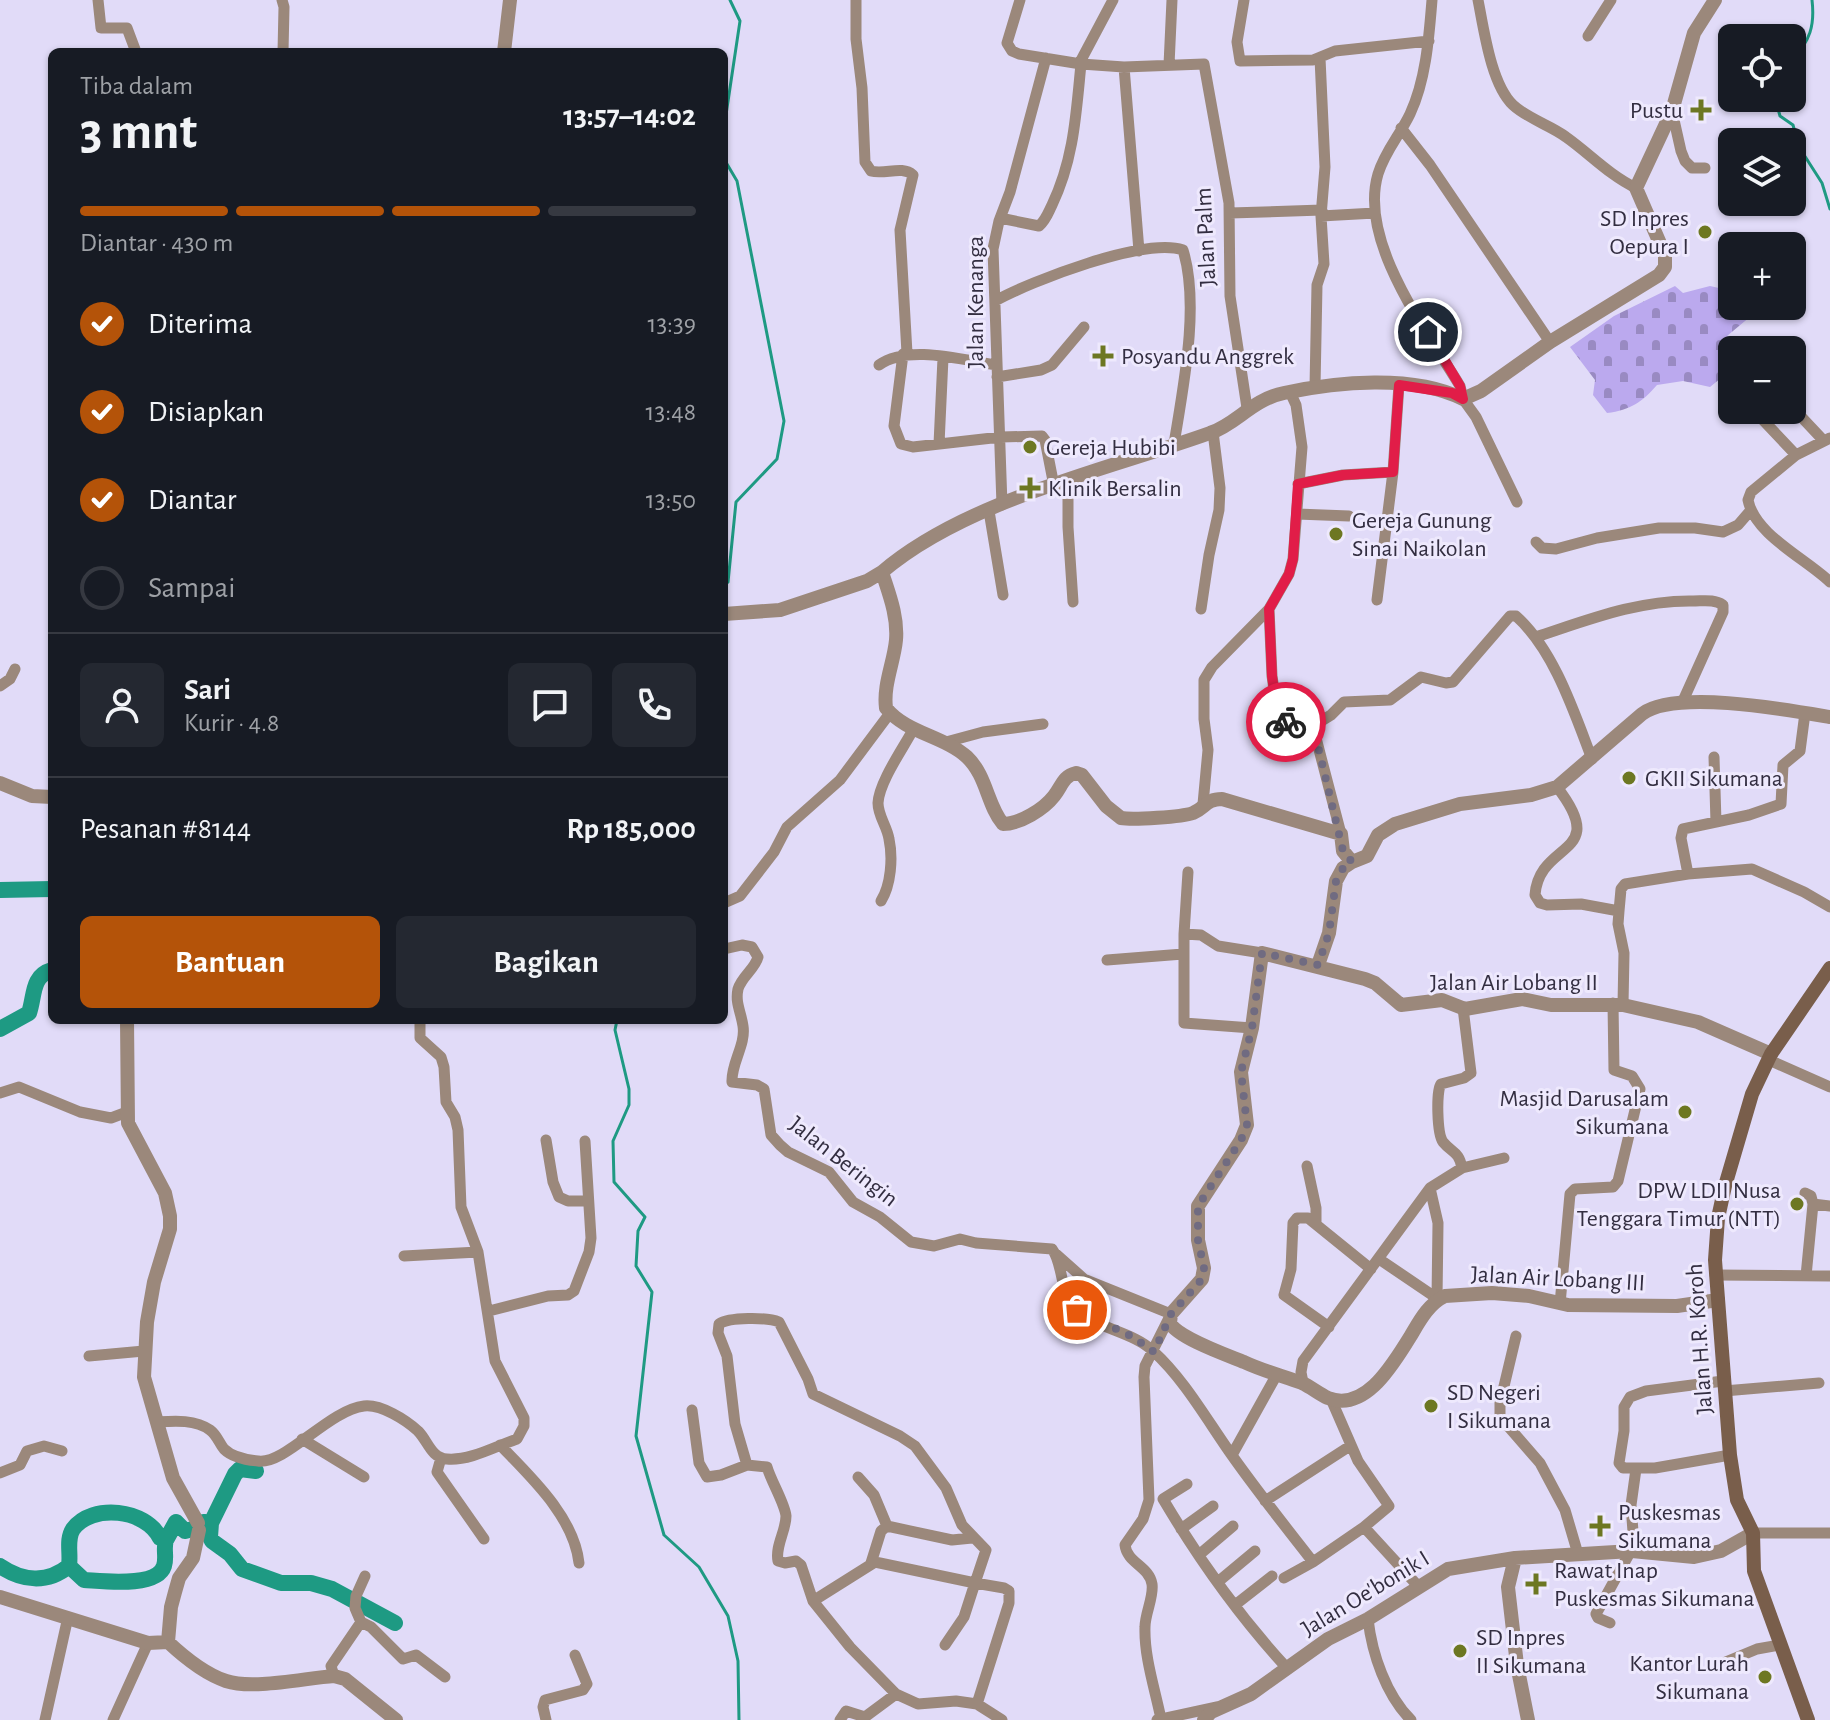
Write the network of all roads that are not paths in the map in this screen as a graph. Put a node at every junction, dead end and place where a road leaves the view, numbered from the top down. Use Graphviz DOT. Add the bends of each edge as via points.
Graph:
graph roads {
  1 [pos="98,0"];
  2 [pos="282,0"];
  3 [pos="510,0"];
  4 [pos="856,0"];
  5 [pos="1020,0"];
  6 [pos="1113,0"];
  7 [pos="1172,0"];
  8 [pos="1244,0"];
  9 [pos="1432,0"];
  10 [pos="1478,0"];
  11 [pos="1611,0"];
  12 [pos="1715,0"];
  13 [pos="1588,36"];
  14 [pos="1429,41"];
  15 [pos="134,48"];
  16 [pos="283,48"];
  17 [pos="504,48"];
  18 [pos="1046,58"];
  19 [pos="1320,58"];
  20 [pos="1080,64"];
  21 [pos="1169,65"];
  22 [pos="1124,67"];
  23 [pos="1672,111"];
  24 [pos="1401,128"];
  25 [pos="1705,168"];
  26 [pos="1636,188"];
  27 [pos="1068,196"];
  28 [pos="1052,205"];
  29 [pos="1230,213"];
  30 [pos="1322,213"];
  31 [pos="1375,213"];
  32 [pos="1000,218"];
  33 [pos="1139,251"];
  34 [pos="995,301"];
  35 [pos="1084,327"];
  36 [pos="1550,342"];
  37 [pos="905,354"];
  38 [pos="943,358"];
  39 [pos="879,365"];
  40 [pos="996,371"];
  41 [pos="1399,385"];
  42 [pos="1315,387"];
  43 [pos="1290,392"];
  44 [pos="1463,399"];
  45 [pos="1247,408"];
  46 [pos="1806,420"];
  47 [pos="1767,424"];
  48 [pos="1213,432"];
  49 [pos="1001,437"];
  50 [pos="1827,439"];
  51 [pos="939,444"];
  52 [pos="1174,444"];
  53 [pos="1796,455"];
  54 [pos="1393,472"];
  55 [pos="1061,483"];
  56 [pos="1298,484"];
  57 [pos="1517,502"];
  58 [pos="996,508"];
  59 [pos="1751,510"];
  60 [pos="1297,514"];
  61 [pos="1349,516"];
  62 [pos="1536,542"];
  63 [pos="882,572"];
  64 [pos="1830,582"];
  65 [pos="1003,595"];
  66 [pos="1377,600"];
  67 [pos="1073,602"];
  68 [pos="1201,609"];
  69 [pos="1269,609"];
  70 [pos="728,614"];
  71 [pos="1536,637"];
  72 [pos="15,669"];
  73 [pos="0,686"];
  74 [pos="1682,703"];
  75 [pos="890,713"];
  76 [pos="1805,713"];
  77 [pos="1830,717"];
  78 [pos="1043,724"];
  79 [pos="1316,727"];
  80 [pos="914,728"];
  81 [pos="946,742"];
  82 [pos="1714,757"];
  83 [pos="1592,759"];
  84 [pos="0,783"];
  85 [pos="1557,787"];
  86 [pos="48,797"];
  87 [pos="1203,804"];
  88 [pos="1716,822"];
  89 [pos="1341,834"];
  90 [pos="1352,862"];
  91 [pos="1188,872"];
  92 [pos="1688,874"];
  93 [pos="728,901"];
  94 [pos="881,901"];
  95 [pos="1830,907"];
  96 [pos="1619,911"];
  97 [pos="1184,934"];
  98 [pos="728,948"];
  99 [pos="1262,953"];
  100 [pos="1183,954"];
  101 [pos="1107,960"];
  102 [pos="1318,965"];
  103 [pos="1830,968"];
  104 [pos="1618,1004"];
  105 [pos="1463,1008"];
  106 [pos="127,1024"];
  107 [pos="420,1024"];
  108 [pos="1252,1028"];
  109 [pos="1770,1057"];
  110 [pos="1830,1087"];
  111 [pos="0,1093"];
  112 [pos="127,1112"];
  113 [pos="546,1140"];
  114 [pos="585,1141"];
  115 [pos="1504,1158"];
  116 [pos="1307,1166"];
  117 [pos="1462,1168"];
  118 [pos="1430,1188"];
  119 [pos="1805,1193"];
  120 [pos="588,1201"];
  121 [pos="1813,1204"];
  122 [pos="1830,1206"];
  123 [pos="1316,1223"];
  124 [pos="478,1252"];
  125 [pos="1056,1254"];
  126 [pos="404,1256"];
  127 [pos="1375,1264"];
  128 [pos="1715,1275"];
  129 [pos="1806,1276"];
  130 [pos="1830,1276"];
  131 [pos="1438,1299"];
  132 [pos="1718,1300"];
  133 [pos="1560,1304"];
  134 [pos="489,1311"];
  135 [pos="1171,1314"];
  136 [pos="1329,1327"];
  137 [pos="1516,1336"];
  138 [pos="144,1351"];
  139 [pos="1154,1352"];
  140 [pos="89,1356"];
  141 [pos="1276,1376"];
  142 [pos="1303,1383"];
  143 [pos="1819,1383"];
  144 [pos="1724,1386"];
  145 [pos="1331,1399"];
  146 [pos="692,1410"];
  147 [pos="157,1422"];
  148 [pos="302,1439"];
  149 [pos="500,1445"];
  150 [pos="1350,1446"];
  151 [pos="62,1451"];
  152 [pos="1232,1455"];
  153 [pos="1730,1455"];
  154 [pos="441,1458"];
  155 [pos="747,1465"];
  156 [pos="1636,1469"];
  157 [pos="0,1473"];
  158 [pos="364,1477"];
  159 [pos="858,1477"];
  160 [pos="1187,1484"];
  161 [pos="1265,1501"];
  162 [pos="1213,1506"];
  163 [pos="887,1526"];
  164 [pos="1233,1526"];
  165 [pos="1364,1527"];
  166 [pos="1181,1529"];
  167 [pos="1753,1533"];
  168 [pos="1830,1533"];
  169 [pos="972,1538"];
  170 [pos="484,1539"];
  171 [pos="1255,1551"];
  172 [pos="1632,1551"];
  173 [pos="1200,1554"];
  174 [pos="1578,1554"];
  175 [pos="1515,1558"];
  176 [pos="1313,1562"];
  177 [pos="579,1563"];
  178 [pos="871,1563"];
  179 [pos="365,1576"];
  180 [pos="1219,1581"];
  181 [pos="975,1583"];
  182 [pos="1418,1586"];
  183 [pos="0,1597"];
  184 [pos="813,1601"];
  185 [pos="1235,1605"];
  186 [pos="68,1617"];
  187 [pos="1368,1619"];
  188 [pos="361,1622"];
  189 [pos="1610,1623"];
  190 [pos="168,1642"];
  191 [pos="148,1643"];
  192 [pos="945,1645"];
  193 [pos="1780,1645"];
  194 [pos="575,1655"];
  195 [pos="1716,1666"];
  196 [pos="1286,1667"];
  197 [pos="334,1676"];
  198 [pos="445,1677"];
  199 [pos="896,1694"];
  200 [pos="977,1704"];
  201 [pos="1222,1706"];
  202 [pos="1159,1719"];
  203 [pos="45,1720"];
  204 [pos="113,1720"];
  205 [pos="396,1720"];
  206 [pos="546,1720"];
  207 [pos="840,1720"];
  208 [pos="1002,1720"];
  209 [pos="1204,1720"];
  210 [pos="1411,1720"];
  211 [pos="1528,1720"];
  212 [pos="1808,1720"];
  1 -- 15 [label="street" via="101,28 127,28"];
  2 -- 16 [label="street"];
  3 -- 17 [label="street"];
  4 -- 37 [label="street" via="865,162 876,173 903,170 913,175 900,230"];
  5 -- 18 [label="street" via="1007,43 1019,54"];
  6 -- 20 [label="street"];
  7 -- 21 [label="street"];
  8 -- 19 [label="street" via="1237,42 1240,61"];
  9 -- 14 [label="street"];
  10 -- 26 [label="street" via="1495,74 1514,105"];
  11 -- 13 [label="street"];
  12 -- 23 [label="street" via="1689,46"];
  14 -- 19 [label="street" via="1335,51"];
  14 -- 24 [label="street" via="1415,99"];
  18 -- 20 [label="street"];
  18 -- 32 [label="street, Jalan Kenanga"];
  19 -- 30 [label="street"];
  20 -- 22 [label="street"];
  20 -- 28 [label="street" via="1075,134"];
  21 -- 22 [label="street"];
  21 -- 29 [label="street, Jalan Palm" via="1204,64"];
  22 -- 33 [label="street"];
  23 -- 25 [label="street" via="1685,161 1692,168"];
  23 -- 26 [label="street"];
  24 -- 31 [label="street" via="1377,176"];
  24 -- 36 [label="street"];
  26 -- 36 [label="street" via="1662,245 1665,267"];
  27 -- 28 [label="street"];
  28 -- 32 [label="street" via="1039,226"];
  29 -- 30 [label="street"];
  29 -- 45 [label="street, Jalan Palm" via="1230,296"];
  30 -- 31 [label="street"];
  30 -- 42 [label="street" via="1324,264 1317,292"];
  31 -- 44 [label="street" via="1389,262"];
  32 -- 34 [label="street, Jalan Kenanga" via="993,249"];
  33 -- 34 [label="street" via="1060,273"];
  33 -- 52 [label="street" via="1176,248 1185,253 1189,323"];
  34 -- 40 [label="street, Jalan Kenanga"];
  35 -- 40 [label="street" via="1052,365"];
  36 -- 44 [label="street" via="1507,375"];
  37 -- 38 [label="street"];
  37 -- 39 [label="street"];
  37 -- 51 [label="street" via="895,409 897,439 906,446"];
  38 -- 40 [label="street"];
  38 -- 51 [label="street"];
  40 -- 49 [label="street, Jalan Kenanga"];
  41 -- 42 [label="street"];
  41 -- 44 [label="street"];
  41 -- 54 [label="street"];
  42 -- 43 [label="street"];
  43 -- 45 [label="street"];
  43 -- 56 [label="street" via="1302,447"];
  44 -- 57 [label="street"];
  45 -- 48 [label="street"];
  46 -- 50 [label="street"];
  47 -- 53 [label="street"];
  48 -- 52 [label="street"];
  48 -- 68 [label="street" via="1219,510"];
  49 -- 51 [label="street"];
  49 -- 55 [label="street" via="1042,436"];
  49 -- 58 [label="street, Jalan Kenanga"];
  50 -- 53 [label="street"];
  52 -- 55 [label="street"];
  53 -- 59 [label="street" via="1751,492"];
  54 -- 56 [label="street"];
  54 -- 66 [label="street"];
  55 -- 58 [label="street"];
  55 -- 67 [label="street"];
  56 -- 60 [label="street"];
  58 -- 63 [label="street" via="940,532"];
  58 -- 65 [label="street, Jalan Kenanga"];
  59 -- 62 [label="street" via="1723,532 1659,528 1556,549"];
  59 -- 64 [label="street" via="1768,532"];
  60 -- 61 [label="street"];
  60 -- 69 [label="street" via="1289,574"];
  63 -- 70 [label="street" via="780,610"];
  63 -- 75 [label="street" via="896,626 885,697"];
  69 -- 79 [label="street" via="1278,717"];
  69 -- 87 [label="street" via="1204,680 1208,750"];
  71 -- 74 [label="street" via="1632,607 1716,601 1723,612"];
  71 -- 79 [label="street" via="1510,616 1455,681 1421,677 1390,700 1344,702"];
  71 -- 83 [label="street"];
  72 -- 73 [label="street"];
  74 -- 76 [label="street"];
  74 -- 83 [label="street" via="1648,710"];
  75 -- 80 [label="street"];
  75 -- 93 [label="street" via="840,780 787,827 740,896"];
  76 -- 77 [label="street"];
  76 -- 88 [label="street" via="1800,751 1783,765 1781,804"];
  78 -- 81 [label="street"];
  79 -- 89 [label="street"];
  80 -- 81 [label="street"];
  80 -- 94 [label="street" via="880,794 890,878"];
  81 -- 87 [label="street" via="976,768 1003,824 1042,807 1065,778 1076,773 1121,818 1193,813"];
  82 -- 88 [label="street"];
  83 -- 85 [label="street"];
  84 -- 86 [label="street"];
  85 -- 90 [label="street" via="1460,804 1395,824 1378,835 1367,856"];
  85 -- 96 [label="street" via="1577,817 1577,829 1566,851 1542,869 1536,899 1547,905"];
  87 -- 89 [label="street" via="1222,799"];
  88 -- 92 [label="street" via="1681,832"];
  89 -- 90 [label="street" via="1343,851"];
  90 -- 102 [label="street" via="1336,881 1329,933"];
  91 -- 97 [label="street"];
  92 -- 95 [label="street" via="1752,869"];
  92 -- 96 [label="street" via="1625,884"];
  96 -- 104 [label="street" via="1624,953"];
  97 -- 99 [label="street, Jalan Air Lobang II"];
  97 -- 100 [label="street"];
  98 -- 125 [label="street, Jalan Beringin" via="752,947 758,957 738,991 743,1032 732,1082 764,1089 771,1135 788,1152 829,1172 853,1202 918,1245 960,1239 1049,1248"];
  99 -- 102 [label="street, Jalan Air Lobang II"];
  99 -- 108 [label="street"];
  100 -- 101 [label="street"];
  100 -- 108 [label="street" via="1184,1023"];
  102 -- 105 [label="street, Jalan Air Lobang II" via="1375,983 1401,1005 1442,1000"];
  103 -- 109 [label="main road, Jalan H.R. Koroh"];
  104 -- 105 [label="street, Jalan Air Lobang II" via="1551,1005 1522,999"];
  104 -- 109 [label="street, Jalan Air Lobang II" via="1698,1022"];
  104 -- 133 [label="street" via="1614,1070 1632,1076 1640,1089 1618,1181 1613,1187 1575,1189 1570,1194"];
  105 -- 117 [label="street" via="1471,1073 1441,1084 1437,1091 1441,1136"];
  106 -- 112 [label="street"];
  107 -- 124 [label="street" via="420,1038 441,1057 444,1067 446,1102 455,1117 460,1149 461,1207"];
  108 -- 135 [label="street" via="1241,1072 1248,1114 1241,1140 1198,1206 1202,1279"];
  109 -- 110 [label="street"];
  109 -- 128 [label="main road, Jalan H.R. Koroh" via="1744,1117 1725,1186"];
  111 -- 112 [label="street" via="19,1087 80,1112 111,1118"];
  112 -- 138 [label="street" via="134,1138 165,1193 170,1216"];
  113 -- 120 [label="street" via="559,1197"];
  114 -- 120 [label="street"];
  115 -- 117 [label="street"];
  116 -- 123 [label="street"];
  117 -- 118 [label="street"];
  118 -- 127 [label="street"];
  118 -- 131 [label="street" via="1438,1223"];
  119 -- 121 [label="street"];
  120 -- 134 [label="street" via="589,1252 574,1291"];
  121 -- 122 [label="street"];
  121 -- 129 [label="street"];
  123 -- 127 [label="street"];
  123 -- 136 [label="street" via="1302,1217 1293,1223 1291,1269 1283,1292"];
  124 -- 126 [label="street"];
  124 -- 134 [label="street"];
  125 -- 135 [label="street" via="1084,1279"];
  125 -- 139 [label="street" via="1062,1284 1077,1310"];
  127 -- 131 [label="street"];
  127 -- 136 [label="street"];
  128 -- 129 [label="street"];
  128 -- 132 [label="main road, Jalan H.R. Koroh"];
  129 -- 130 [label="street"];
  131 -- 133 [label="street, Jalan Air Lobang III" via="1492,1293"];
  131 -- 145 [label="street, Jalan Air Lobang III" via="1373,1387 1351,1399"];
  132 -- 133 [label="street, Jalan Air Lobang III" via="1677,1306"];
  132 -- 144 [label="main road, Jalan H.R. Koroh"];
  134 -- 149 [label="street" via="495,1361 524,1418 517,1439"];
  135 -- 139 [label="street"];
  135 -- 141 [label="street" via="1177,1331"];
  136 -- 142 [label="street" via="1303,1361"];
  137 -- 174 [label="street" via="1500,1417 1540,1463 1565,1510"];
  138 -- 140 [label="street"];
  138 -- 147 [label="street" via="144,1377"];
  139 -- 152 [label="street"];
  139 -- 202 [label="street" via="1144,1377 1149,1500 1125,1545 1128,1556 1152,1582 1145,1642"];
  141 -- 142 [label="street"];
  141 -- 152 [label="street"];
  142 -- 145 [label="street"];
  143 -- 144 [label="street"];
  144 -- 153 [label="main road, Jalan H.R. Koroh"];
  144 -- 156 [label="street" via="1646,1391 1626,1401 1619,1463"];
  145 -- 150 [label="street"];
  146 -- 155 [label="street" via="699,1463 707,1477"];
  147 -- 148 [label="street" via="202,1426 231,1454 259,1462 275,1460"];
  147 -- 190 [label="street" via="173,1478 198,1526 193,1558 179,1578 171,1607"];
  148 -- 154 [label="street" via="362,1406 375,1407 416,1429"];
  148 -- 158 [label="street"];
  149 -- 154 [label="street"];
  149 -- 177 [label="street" via="558,1514 576,1545"];
  150 -- 161 [label="street"];
  150 -- 165 [label="street" via="1389,1506"];
  151 -- 157 [label="street" via="44,1446 27,1451 20,1465"];
  152 -- 161 [label="street"];
  153 -- 156 [label="street"];
  153 -- 167 [label="main road, Jalan H.R. Koroh" via="1737,1500"];
  154 -- 170 [label="street" via="437,1472"];
  155 -- 169 [label="street" via="735,1424 726,1351 717,1329 725,1320 771,1319 790,1340 813,1394 915,1446 946,1488"];
  155 -- 184 [label="street" via="767,1467 786,1517 777,1557 781,1563 801,1565"];
  156 -- 172 [label="street"];
  159 -- 163 [label="street" via="874,1495"];
  160 -- 166 [label="street" via="1163,1499"];
  161 -- 176 [label="street"];
  162 -- 166 [label="street"];
  163 -- 169 [label="street" via="952,1540"];
  163 -- 178 [label="street"];
  164 -- 173 [label="street"];
  165 -- 176 [label="street"];
  165 -- 182 [label="street"];
  166 -- 173 [label="street"];
  167 -- 168 [label="street"];
  167 -- 172 [label="street, Jalan Oe'bonik I" via="1721,1551 1694,1557"];
  167 -- 193 [label="main road, Jalan H.R. Koroh" via="1754,1571"];
  169 -- 181 [label="street" via="986,1550"];
  171 -- 180 [label="street"];
  172 -- 174 [label="street, Jalan Oe'bonik I"];
  172 -- 189 [label="street" via="1596,1614"];
  173 -- 180 [label="street"];
  174 -- 175 [label="street, Jalan Oe'bonik I"];
  175 -- 182 [label="street, Jalan Oe'bonik I" via="1448,1569"];
  175 -- 211 [label="street" via="1508,1587"];
  176 -- 185 [label="street"];
  178 -- 181 [label="street"];
  178 -- 184 [label="street"];
  179 -- 188 [label="street" via="355,1602"];
  180 -- 185 [label="street"];
  181 -- 192 [label="street" via="964,1617"];
  181 -- 200 [label="street" via="1004,1588 1011,1596"];
  182 -- 187 [label="street, Jalan Oe'bonik I"];
  183 -- 186 [label="street"];
  184 -- 199 [label="street"];
  185 -- 196 [label="street"];
  186 -- 191 [label="street"];
  186 -- 203 [label="street"];
  187 -- 196 [label="street, Jalan Oe'bonik I"];
  187 -- 210 [label="street" via="1371,1644 1390,1690"];
  188 -- 197 [label="street" via="331,1666"];
  188 -- 198 [label="street" via="403,1659 416,1655"];
  190 -- 191 [label="street"];
  190 -- 197 [label="street" via="228,1682"];
  191 -- 204 [label="street"];
  193 -- 195 [label="street"];
  193 -- 212 [label="main road, Jalan H.R. Koroh"];
  194 -- 206 [label="street" via="587,1684 583,1690 545,1700"];
  196 -- 201 [label="street, Jalan Oe'bonik I" via="1251,1694"];
  197 -- 205 [label="street"];
  199 -- 200 [label="street" via="918,1704"];
  199 -- 207 [label="street" via="865,1717 846,1711"];
  200 -- 208 [label="street"];
  201 -- 202 [label="street"];
  201 -- 209 [label="street, Jalan Oe'bonik I"];
}
